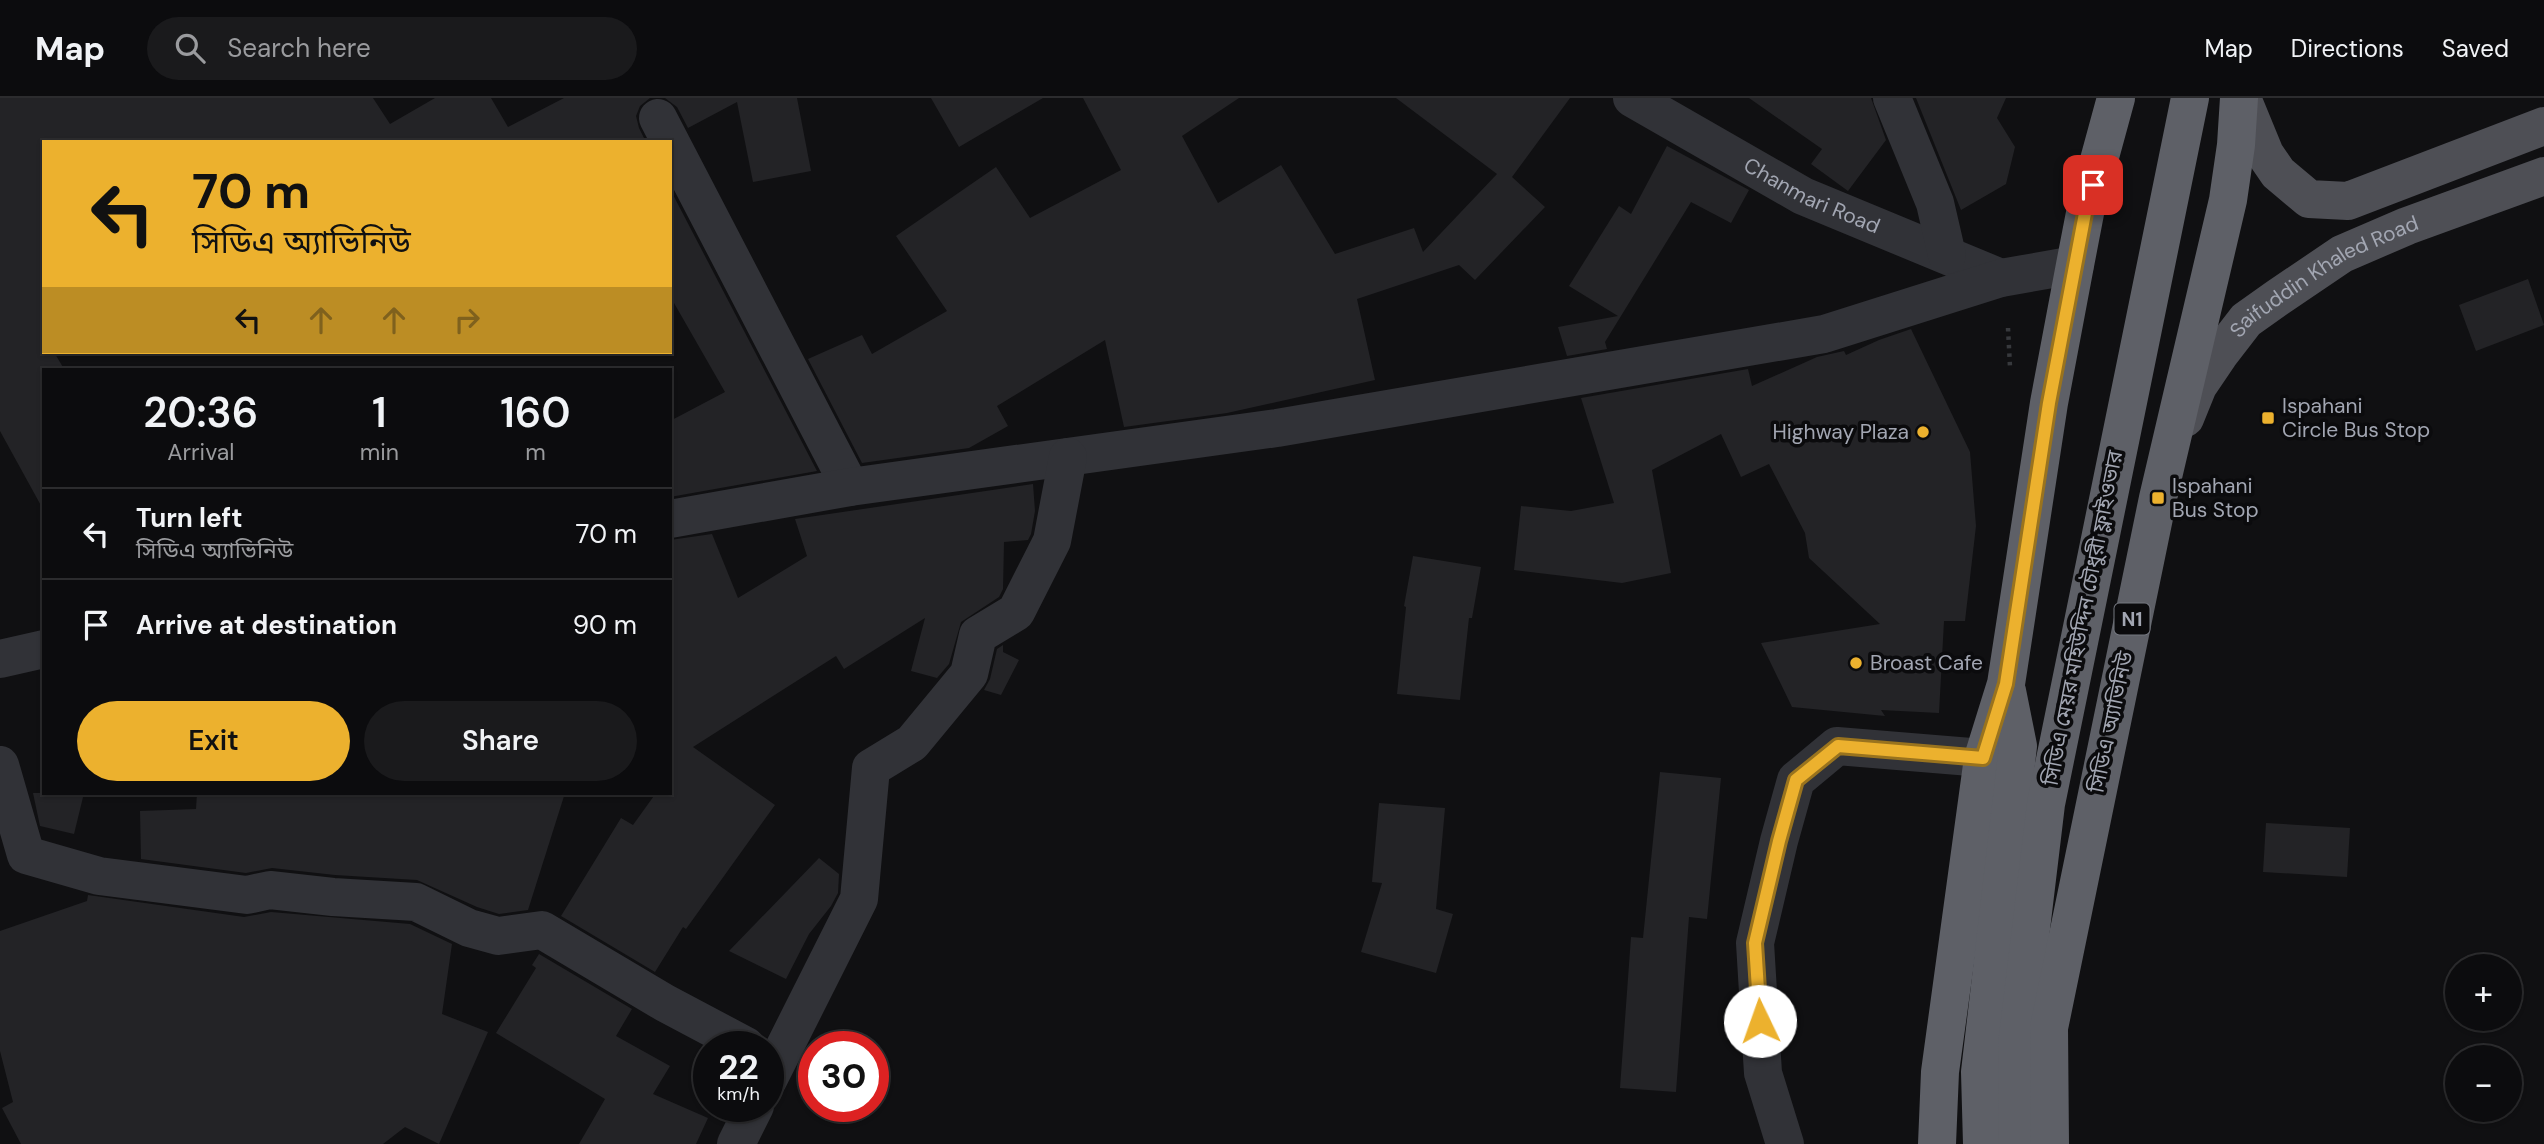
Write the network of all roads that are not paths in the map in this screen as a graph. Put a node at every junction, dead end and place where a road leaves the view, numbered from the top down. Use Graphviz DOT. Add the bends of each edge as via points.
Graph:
graph roads {
  1 [pos="1632,98"];
  2 [pos="1892,98"];
  3 [pos="2116,98"];
  4 [pos="2190,98"];
  5 [pos="2200,98"];
  6 [pos="2241,98"];
  7 [pos="658,118"];
  8 [pos="2544,126"];
  9 [pos="669,140"];
  10 [pos="672,145"];
  11 [pos="2544,176"];
  12 [pos="2163,227"];
  13 [pos="1947,256"];
  14 [pos="2075,265"];
  15 [pos="2001,278"];
  16 [pos="2168,450"];
  17 [pos="1068,457"];
  18 [pos="850,487"];
  19 [pos="672,519"];
  20 [pos="42,649"];
  21 [pos="0,659"];
  22 [pos="2006,684"];
  23 [pos="1983,758"];
  24 [pos="0,765"];
  25 [pos="712,1031"];
  26 [pos="783,1031"];
  27 [pos="747,1122"];
  28 [pos="736,1144"];
  29 [pos="1785,1144"];
  30 [pos="1937,1144"];
  31 [pos="1982,1144"];
  32 [pos="2018,1144"];
  33 [pos="2050,1144"];
  1 -- 13 [label="street, Chanmari Road" via="1803,196"];
  2 -- 13 [label="street" via="1935,203"];
  3 -- 14 [label="highway"];
  4 -- 12 [label="highway, সিডিএ মেয়র মহিউদ্দিন চৌধুরী ফ্লাইওভার"];
  5 -- 12 [label="highway"];
  6 -- 8 [label="main road" via="2278,173 2309,199 2348,201"];
  6 -- 16 [label="highway, সিডিএ অ্যাভিনিউ / N1" via="2228,200"];
  7 -- 9 [label="street"];
  10 -- 18 [label="street"];
  11 -- 16 [label="main road, Saifuddin Khaled Road" via="2342,254 2246,320 2198,386"];
  12 -- 32 [label="highway, সিডিএ মেয়র মহিউদ্দিন চৌধুরী ফ্লাইওভার" via="2046,804 2017,1045"];
  13 -- 15 [label="street, Chanmari Road"];
  14 -- 15 [label="street"];
  14 -- 22 [label="highway"];
  15 -- 17 [label="street" via="1824,334 1277,428"];
  16 -- 33 [label="highway, সিডিএ অ্যাভিনিউ / N1" via="2049,1028"];
  17 -- 18 [label="street"];
  17 -- 26 [label="street" via="1052,541 1016,612 978,635 969,674 912,743 871,768 859,899"];
  18 -- 19 [label="street"];
  20 -- 21 [label="street"];
  22 -- 23 [label="highway"];
  22 -- 31 [label="highway" via="2018,746 1980,1072"];
  23 -- 29 [label="street" via="1838,746 1796,780 1755,943 1763,1073"];
  23 -- 30 [label="highway" via="1940,1072"];
  24 -- 25 [label="street" via="26,855 99,876 247,895 270,890 416,902 498,936 542,930"];
  27 -- 28 [label="street"];
}
